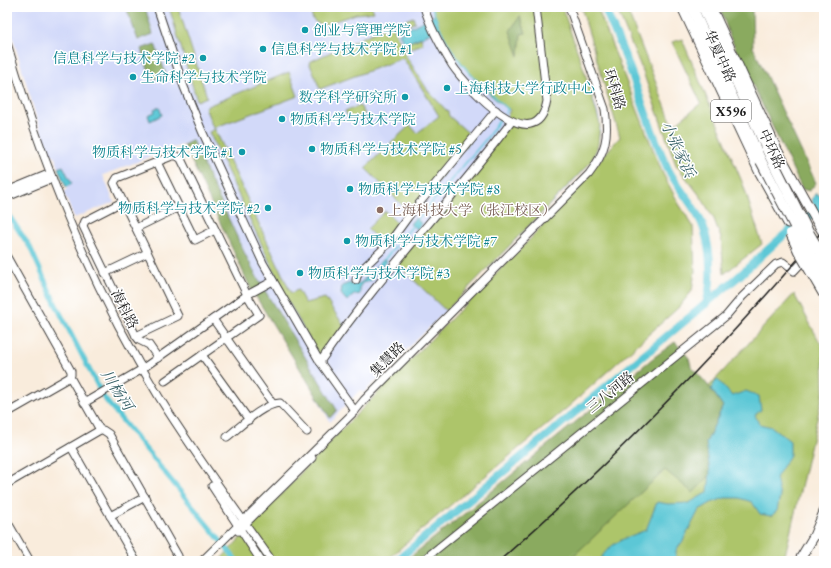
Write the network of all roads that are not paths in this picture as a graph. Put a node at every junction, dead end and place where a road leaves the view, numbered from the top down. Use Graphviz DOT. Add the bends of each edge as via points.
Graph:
graph roads {
  1 [pos="157,7"];
  2 [pos="424,7"];
  3 [pos="536,7"];
  4 [pos="569,7"];
  5 [pos="573,7"];
  6 [pos="682,7"];
  7 [pos="692,7"];
  8 [pos="703,7"];
  9 [pos="711,7"];
  10 [pos="7,43"];
  11 [pos="7,58"];
  12 [pos="503,116"];
  13 [pos="770,156"];
  14 [pos="157,162"];
  15 [pos="590,175"];
  16 [pos="48,177"];
  17 [pos="775,190"];
  18 [pos="7,191"];
  19 [pos="7,197"];
  20 [pos="122,202"];
  21 [pos="179,207"];
  22 [pos="136,228"];
  23 [pos="215,230"];
  24 [pos="822,230"];
  25 [pos="824,247"];
  26 [pos="147,253"];
  27 [pos="807,256"];
  28 [pos="7,257"];
  29 [pos="824,259"];
  30 [pos="105,273"];
  31 [pos="824,278"];
  32 [pos="356,280"];
  33 [pos="273,281"];
  34 [pos="824,286"];
  35 [pos="824,294"];
  36 [pos="247,295"];
  37 [pos="213,319"];
  38 [pos="136,336"];
  39 [pos="227,338"];
  40 [pos="202,355"];
  41 [pos="158,358"];
  42 [pos="320,362"];
  43 [pos="141,370"];
  44 [pos="70,377"];
  45 [pos="165,381"];
  46 [pos="84,403"];
  47 [pos="273,404"];
  48 [pos="355,410"];
  49 [pos="7,414"];
  50 [pos="249,420"];
  51 [pos="100,430"];
  52 [pos="307,432"];
  53 [pos="227,437"];
  54 [pos="71,447"];
  55 [pos="7,484"];
  56 [pos="145,497"];
  57 [pos="824,512"];
  58 [pos="110,516"];
  59 [pos="7,521"];
  60 [pos="241,525"];
  61 [pos="217,549"];
  62 [pos="30,561"];
  63 [pos="136,561"];
  64 [pos="180,561"];
  65 [pos="202,561"];
  66 [pos="208,561"];
  67 [pos="261,561"];
  68 [pos="272,561"];
  69 [pos="422,561"];
  70 [pos="799,561"];
  1 -- 33 [label="street" via="202,131"];
  2 -- 12 [label="street" via="439,43 453,66 482,100"];
  3 -- 12 [label="street" via="546,85 546,107 541,117 532,123 520,124"];
  4 -- 15 [label="street, 环科路" via="605,109 606,140"];
  5 -- 15 [label="street, 环科路" via="604,92 612,124 611,141 606,155 600,167"];
  6 -- 27 [label="main road, 华夏中路 / X596" via="759,171"];
  7 -- 17 [label="highway, 中环路, bridge"];
  8 -- 13 [label="highway, 中环路"];
  9 -- 24 [label="main road, 华夏中路 / X596" via="778,152"];
  10 -- 16 [label="street, 海科路"];
  11 -- 16 [label="street, 海科路"];
  12 -- 32 [label="street" via="408,217 392,239 358,273"];
  12 -- 42 [label="street" via="490,150 345,327"];
  13 -- 25 [label="highway, bridge"];
  13 -- 29 [label="highway, 中环路, bridge"];
  14 -- 20 [label="street" via="116,179 114,186"];
  14 -- 21 [label="street"];
  14 -- 23 [label="street" via="175,155 179,157"];
  15 -- 48 [label="street, 集慧路"];
  15 -- 60 [label="street, 集慧路"];
  16 -- 18 [label="street"];
  16 -- 19 [label="street"];
  16 -- 43 [label="street, 海科路" via="95,289"];
  17 -- 31 [label="highway, 中环路, bridge"];
  17 -- 35 [label="highway, bridge" via="799,251"];
  20 -- 22 [label="street"];
  20 -- 30 [label="street" via="83,224"];
  21 -- 22 [label="street"];
  21 -- 23 [label="street" via="195,240"];
  22 -- 26 [label="street"];
  23 -- 36 [label="street"];
  26 -- 30 [label="street"];
  26 -- 38 [label="street" via="178,316"];
  27 -- 34 [label="main road, 华夏中路 / X596"];
  27 -- 69 [label="street, 三八河路" via="794,271 783,262 776,264 726,316"];
  28 -- 44 [label="street" via="70,367"];
  30 -- 38 [label="street"];
  33 -- 36 [label="street"];
  33 -- 42 [label="street"];
  36 -- 37 [label="street"];
  36 -- 39 [label="street" via="260,315"];
  37 -- 39 [label="street"];
  37 -- 41 [label="street"];
  38 -- 41 [label="street" via="147,343"];
  39 -- 40 [label="street"];
  39 -- 47 [label="street"];
  40 -- 45 [label="street"];
  40 -- 50 [label="street"];
  41 -- 43 [label="street"];
  42 -- 48 [label="street"];
  43 -- 46 [label="street"];
  43 -- 60 [label="street, 海科路" via="167,418"];
  44 -- 46 [label="street"];
  44 -- 49 [label="street"];
  46 -- 51 [label="street"];
  47 -- 50 [label="street"];
  47 -- 52 [label="street" via="280,404"];
  48 -- 60 [label="street, 集慧路"];
  50 -- 53 [label="street"];
  51 -- 54 [label="street"];
  51 -- 56 [label="street" via="109,434"];
  54 -- 55 [label="street"];
  54 -- 58 [label="street"];
  56 -- 58 [label="street"];
  56 -- 64 [label="street"];
  57 -- 70 [label="main road"];
  58 -- 63 [label="street"];
  59 -- 62 [label="street"];
  60 -- 61 [label="street, 集慧路"];
  60 -- 67 [label="street, 海科路"];
  60 -- 68 [label="street, 海科路"];
  61 -- 65 [label="street, 集慧路"];
  61 -- 66 [label="street, 集慧路"];
}
